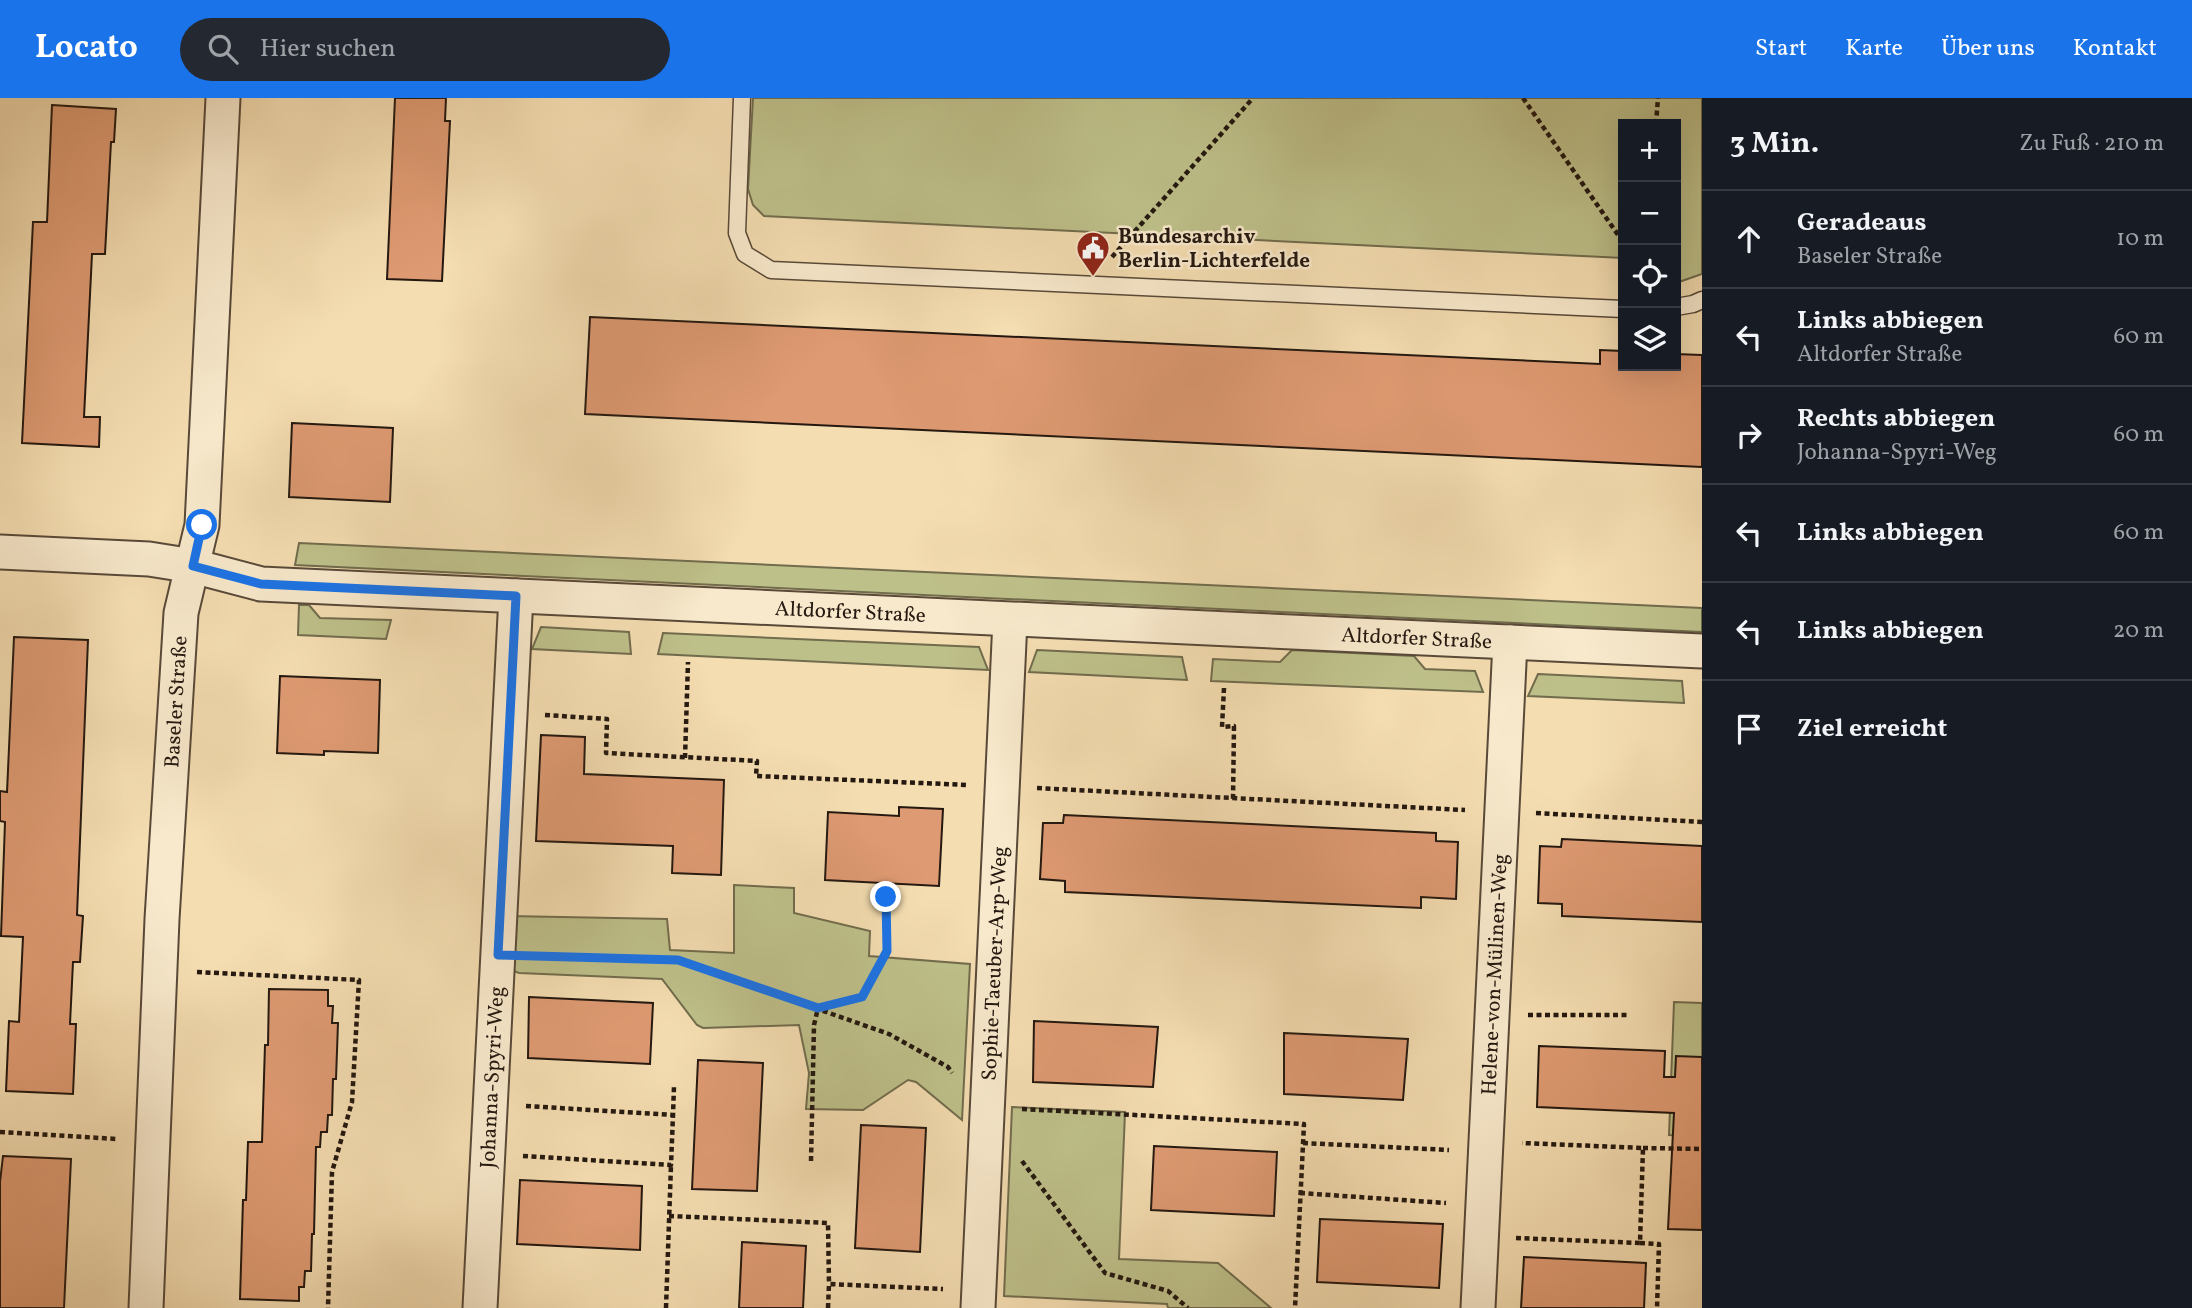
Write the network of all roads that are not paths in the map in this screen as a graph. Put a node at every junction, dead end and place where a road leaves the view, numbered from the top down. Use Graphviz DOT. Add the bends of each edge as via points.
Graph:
graph roads {
  1 [pos="223,98"];
  2 [pos="742,98"];
  3 [pos="1702,300"];
  4 [pos="1681,306"];
  5 [pos="1618,309"];
  6 [pos="0,552"];
  7 [pos="193,566"];
  8 [pos="516,596"];
  9 [pos="1010,620"];
  10 [pos="1510,642"];
  11 [pos="1702,651"];
  12 [pos="979,1299"];
  13 [pos="146,1308"];
  14 [pos="480,1308"];
  15 [pos="1478,1308"];
  1 -- 7 [label="street, Baseler Straße" via="202,525"];
  2 -- 5 [label="lane" via="737,233 745,254 771,270"];
  3 -- 4 [label="lane"];
  6 -- 7 [label="street, Altdorfer Straße" via="149,559"];
  7 -- 8 [label="street, Altdorfer Straße" via="261,584"];
  7 -- 13 [label="street, Baseler Straße" via="180,625"];
  8 -- 9 [label="street, Altdorfer Straße"];
  8 -- 14 [label="street, Johanna-Spyri-Weg"];
  9 -- 10 [label="street, Altdorfer Straße"];
  9 -- 12 [label="street, Sophie-Taeuber-Arp-Weg"];
  10 -- 11 [label="street, Altdorfer Straße"];
  10 -- 15 [label="street, Helene-von-Mülinen-Weg"];
}
